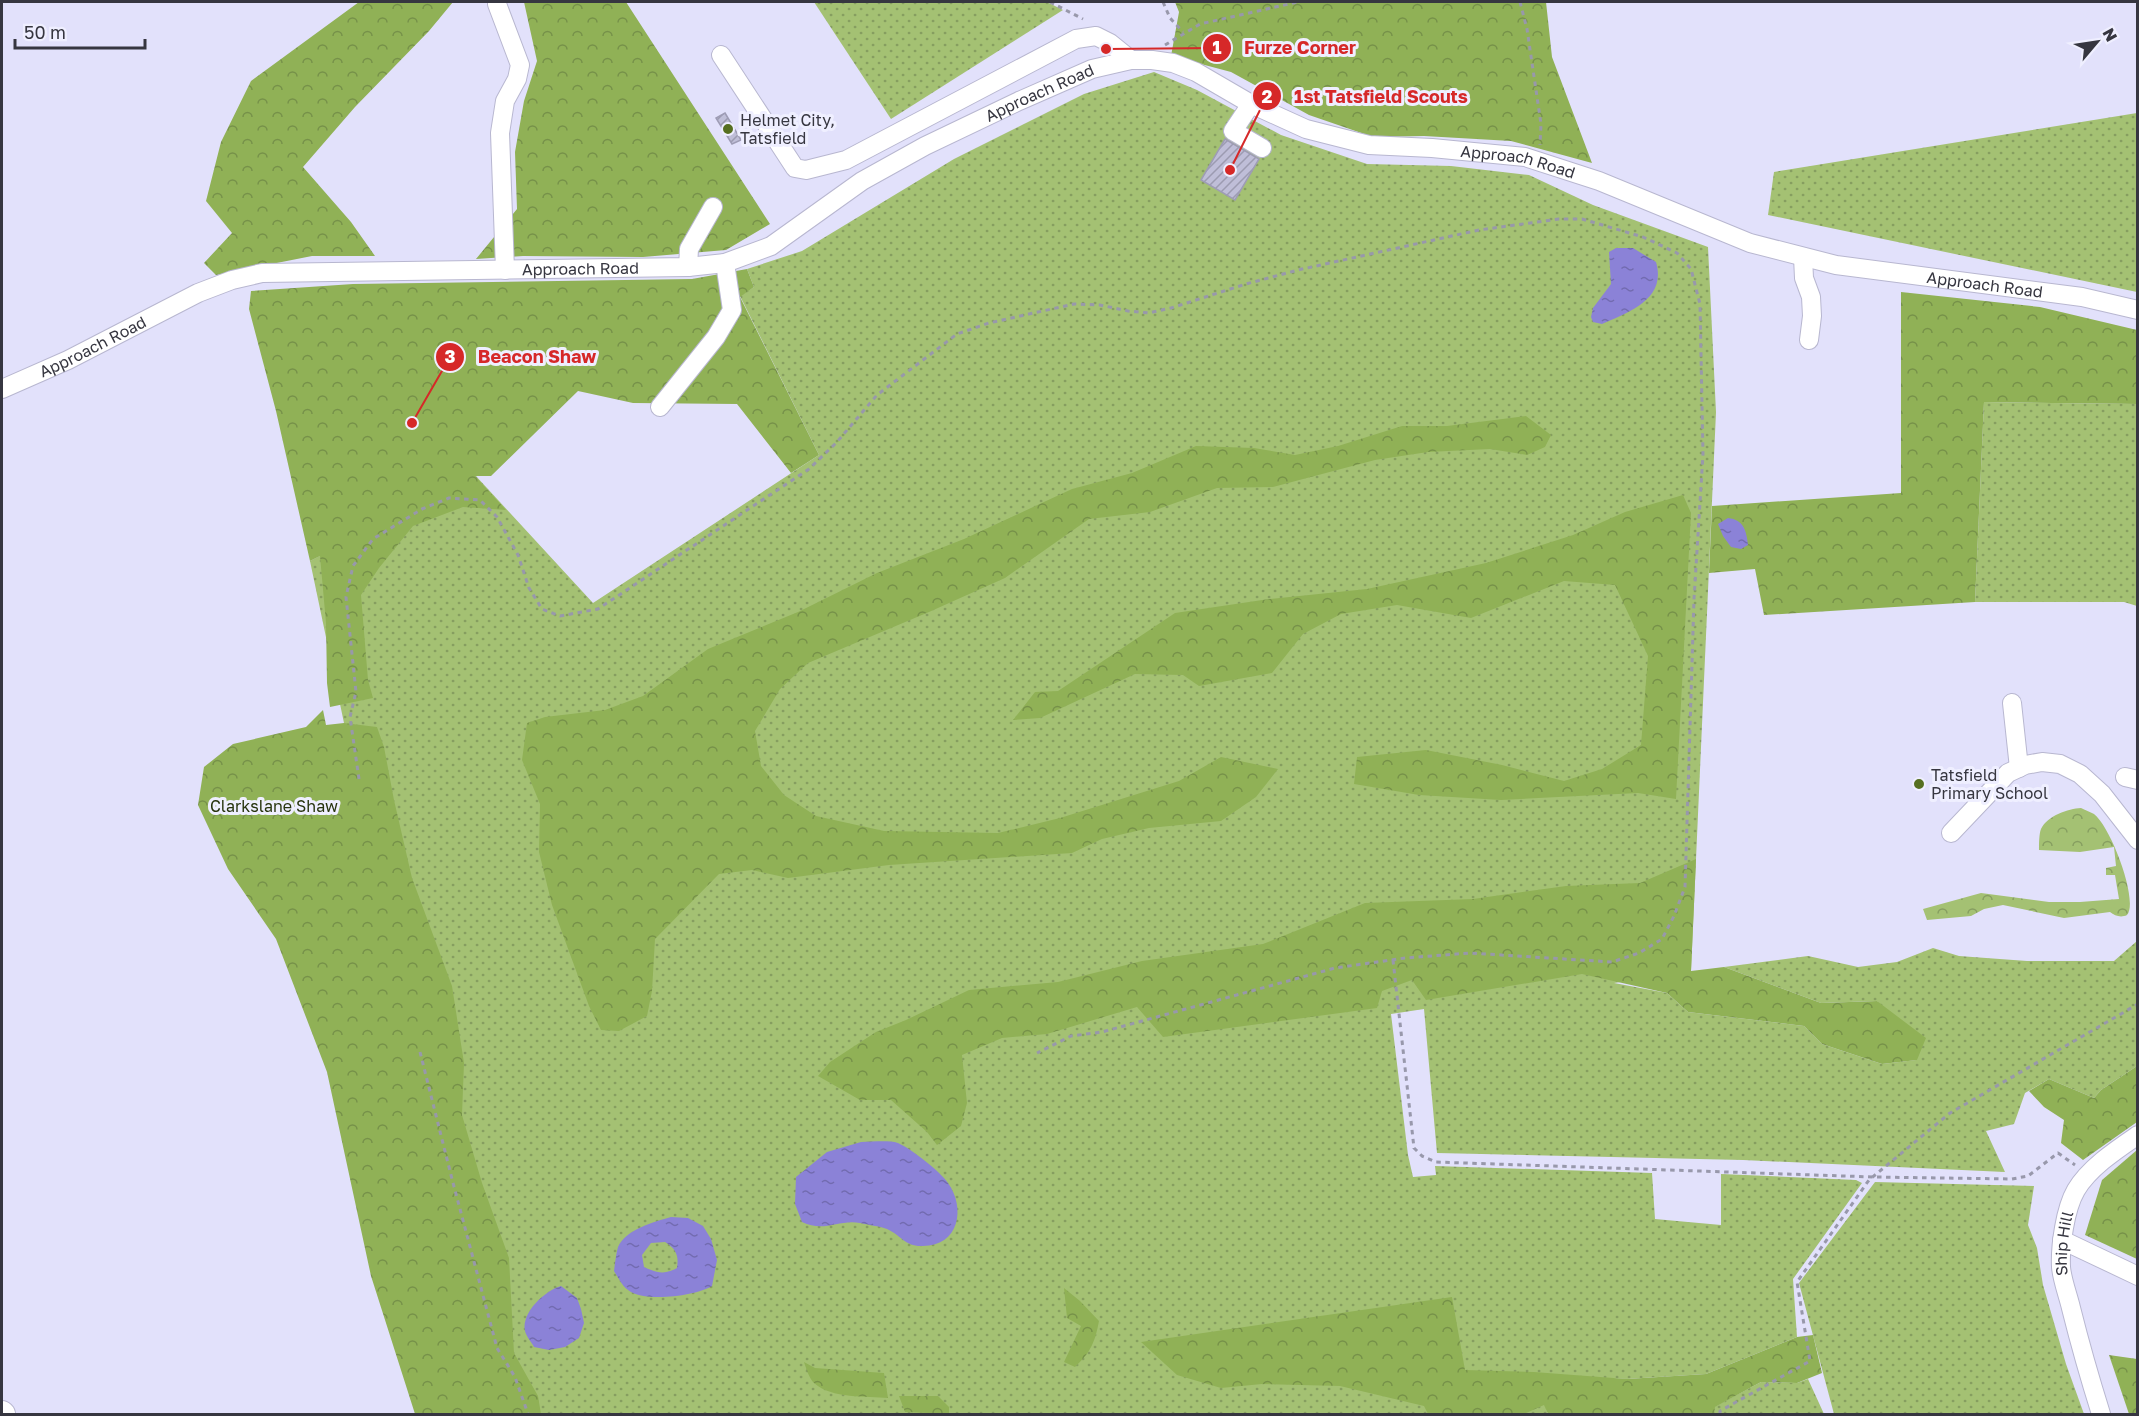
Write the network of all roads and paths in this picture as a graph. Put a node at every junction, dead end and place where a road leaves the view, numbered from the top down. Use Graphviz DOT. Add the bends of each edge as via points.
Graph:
graph roads {
  1 [pos="1163,2"];
  2 [pos="1298,2"];
  3 [pos="1520,2"];
  4 [pos="497,4"];
  5 [pos="1183,32"];
  6 [pos="721,55"];
  7 [pos="1131,60"];
  8 [pos="1152,60"];
  9 [pos="1251,104"];
  10 [pos="1262,148"];
  11 [pos="1537,161"];
  12 [pos="713,207"];
  13 [pos="1803,257"];
  14 [pos="725,263"];
  15 [pos="688,267"];
  16 [pos="505,270"];
  17 [pos="2138,310"];
  18 [pos="1809,340"];
  19 [pos="2,389"];
  20 [pos="660,407"];
  21 [pos="2012,703"];
  22 [pos="2019,768"];
  23 [pos="359,778"];
  24 [pos="2132,822"];
  25 [pos="1951,833"];
  26 [pos="2138,840"];
  27 [pos="1393,959"];
  28 [pos="2138,1004"];
  29 [pos="420,1052"];
  30 [pos="1037,1053"];
  31 [pos="2138,1135"];
  32 [pos="2088,1175"];
  33 [pos="1873,1177"];
  34 [pos="2062,1240"];
  35 [pos="2138,1276"];
  36 [pos="528,1414"];
  37 [pos="1720,1414"];
  38 [pos="2101,1414"];
  1 -- 5 [label="path" via="1170,18"];
  2 -- 5 [label="path" via="1200,24"];
  3 -- 11 [label="path" via="1541,124"];
  4 -- 16 [label="street" via="520,65 505,101 500,133"];
  5 -- 8 [label="path"];
  6 -- 7 [label="street" via="795,168 806,170 846,160 1076,39 1096,36"];
  7 -- 8 [label="street, Approach Road"];
  7 -- 14 [label="street, Approach Road" via="1092,69 925,146 861,181 771,246"];
  8 -- 9 [label="street, Approach Road" via="1196,72"];
  9 -- 10 [label="street" via="1233,131"];
  9 -- 11 [label="street, Approach Road" via="1306,129 1369,145"];
  11 -- 13 [label="street, Approach Road" via="1599,181 1750,243"];
  12 -- 15 [label="street" via="689,249"];
  13 -- 17 [label="street, Approach Road" via="1836,266 2082,297"];
  13 -- 18 [label="street" via="1804,278 1811,297"];
  14 -- 15 [label="street, Approach Road"];
  14 -- 20 [label="street" via="732,310 716,337"];
  15 -- 16 [label="street, Approach Road"];
  16 -- 19 [label="street, Approach Road" via="262,273 232,280"];
  21 -- 22 [label="street"];
  22 -- 24 [label="street" via="2042,762 2060,764 2080,774"];
  22 -- 25 [label="street" via="2008,773"];
  23 -- 27 [label="path" via="350,717 356,692 346,597 352,566 373,540 431,505 449,498 480,500 497,517 542,609 560,616 575,615 598,609 809,469 877,395 957,334 988,323 1074,304 1149,313 1321,265 1479,230 1559,219 1582,219 1643,237 1677,253 1691,269 1700,304 1703,454 1685,887 1662,939 1639,953 1612,962 1470,953"];
  24 -- 26 [label="street"];
  27 -- 30 [label="path" via="1335,968 1102,1032 1071,1036"];
  27 -- 33 [label="path" via="1414,1148 1422,1156 1436,1162"];
  28 -- 33 [label="path" via="1950,1113"];
  29 -- 36 [label="path" via="497,1348 515,1377"];
  31 -- 32 [label="street, Ship Hill"];
  32 -- 33 [label="path" via="2058,1153 2028,1176 2012,1179"];
  32 -- 34 [label="street, Ship Hill" via="2076,1191"];
  33 -- 37 [label="path" via="1797,1282 1810,1361"];
  34 -- 35 [label="street"];
  34 -- 38 [label="street, Ship Hill" via="2061,1268"];
}
